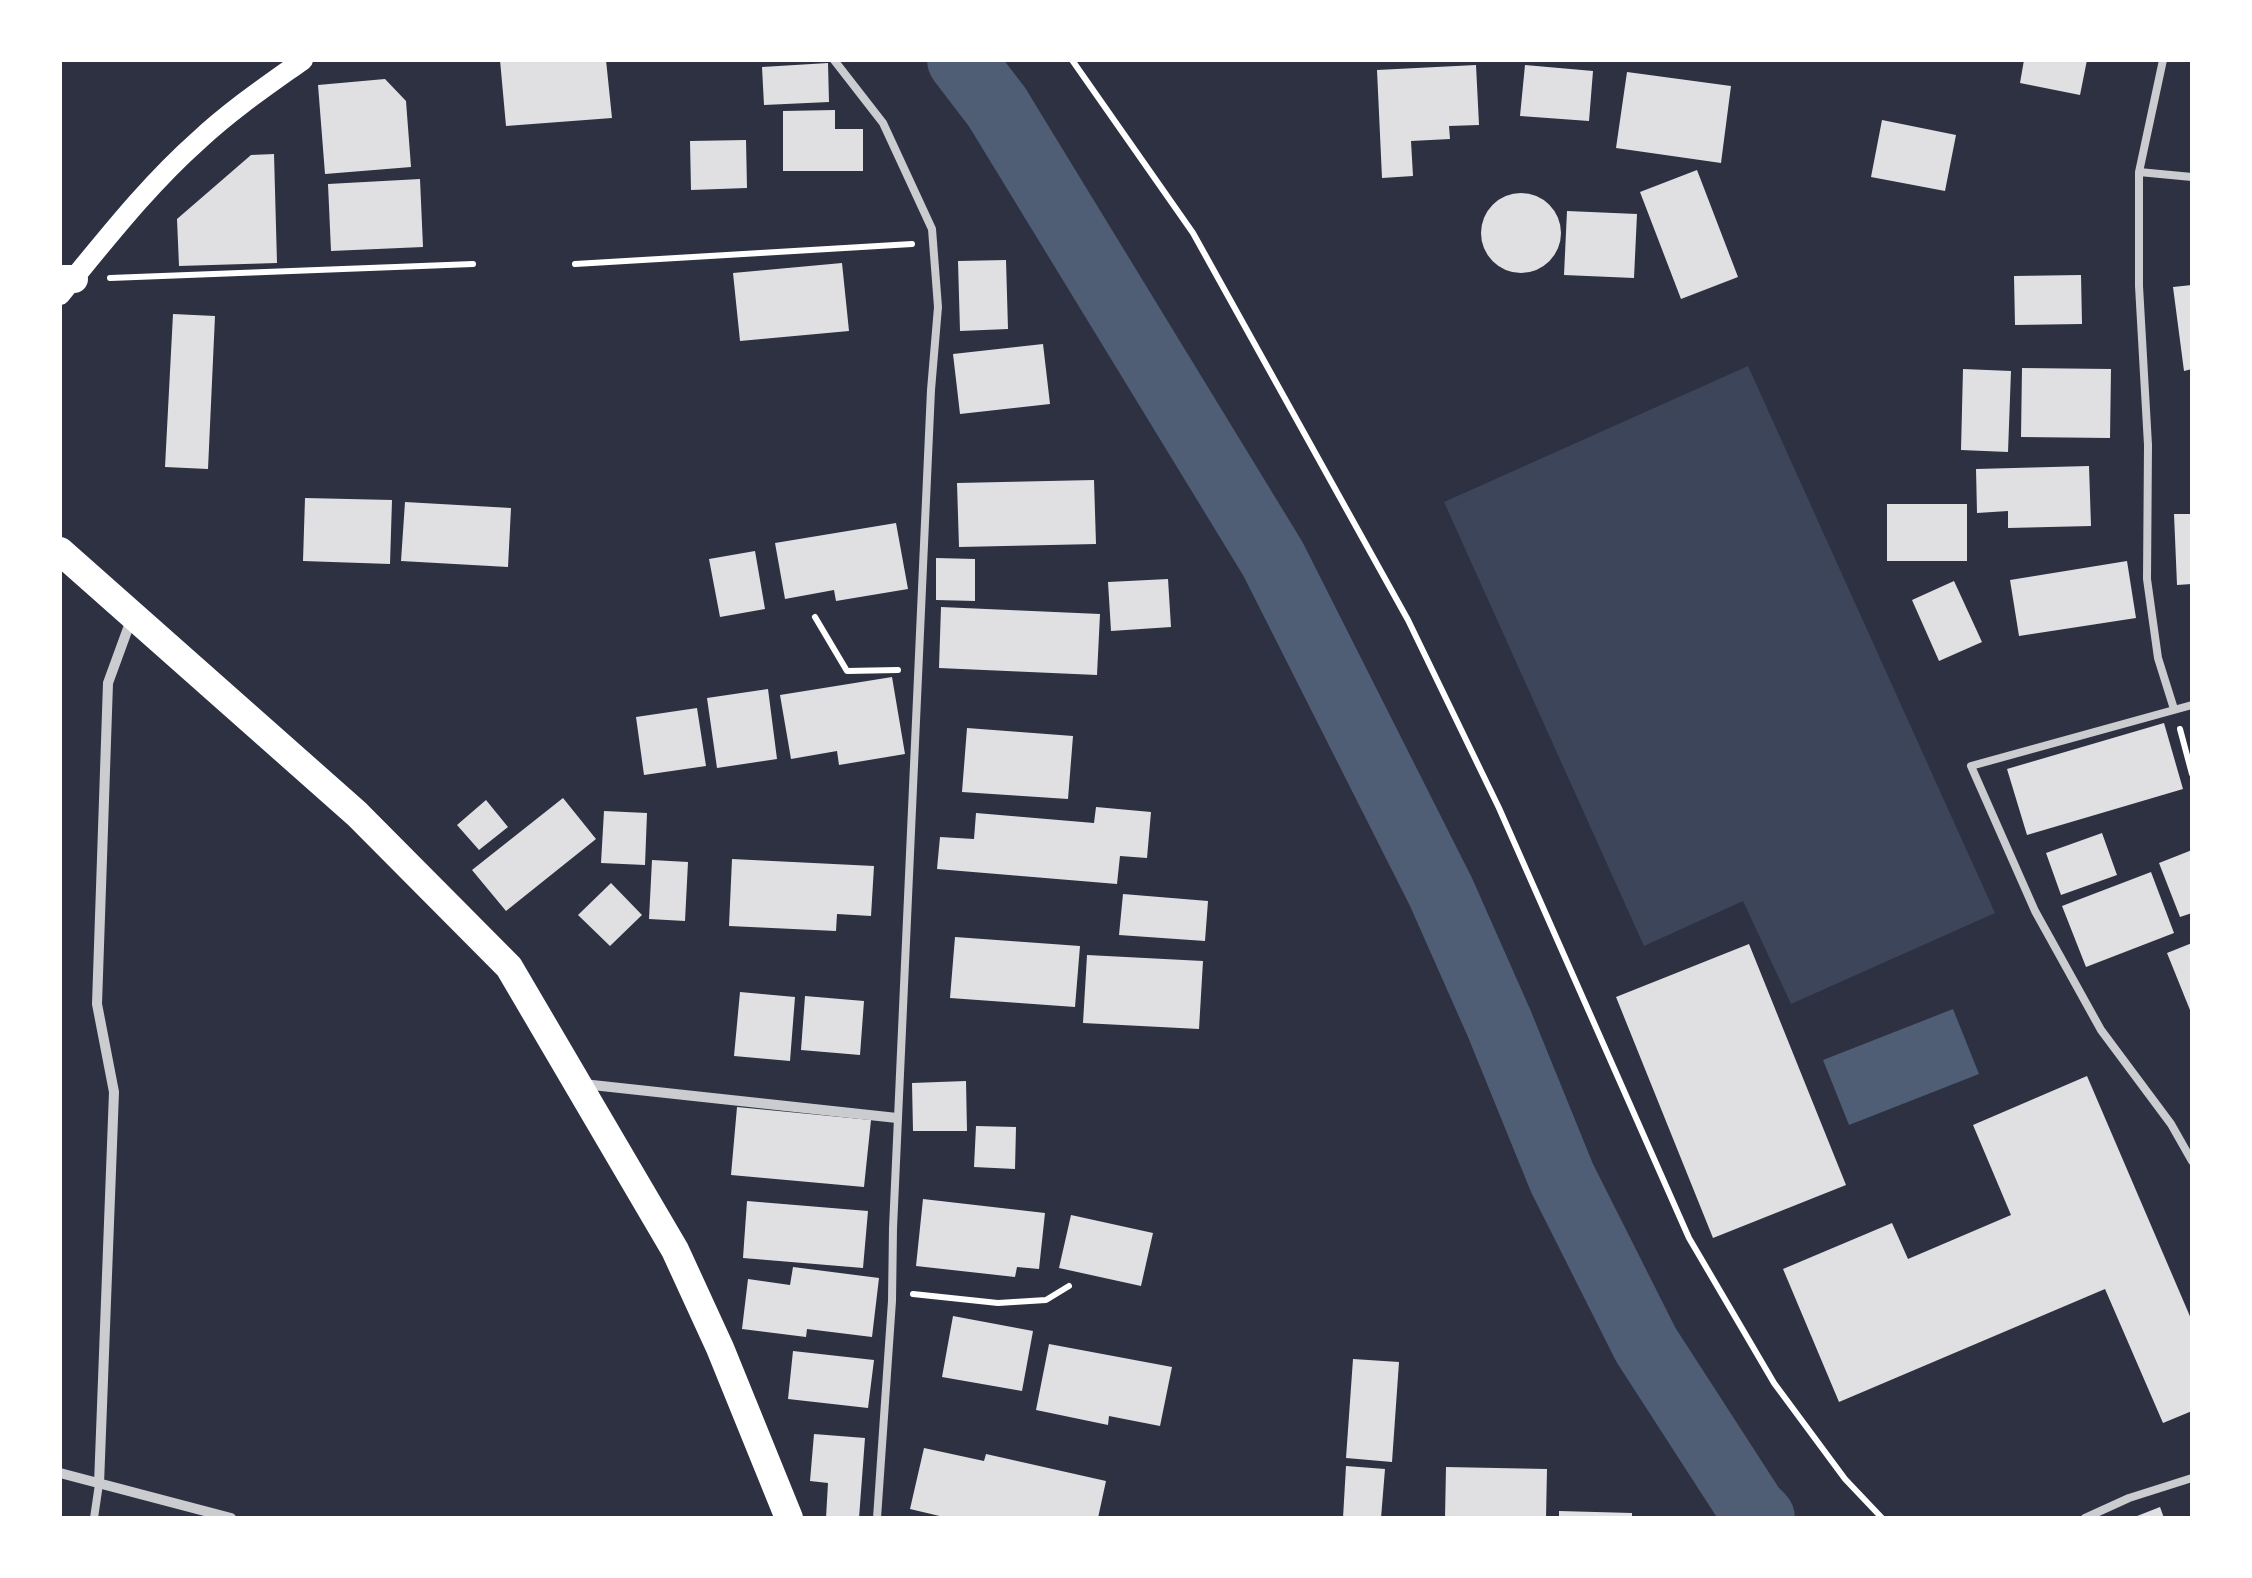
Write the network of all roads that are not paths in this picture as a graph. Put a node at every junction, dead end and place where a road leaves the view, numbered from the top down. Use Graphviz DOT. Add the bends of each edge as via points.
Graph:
graph roads {
  1 [pos="303,60"];
  2 [pos="834,60"];
  3 [pos="2163,60"];
  4 [pos="2139,172"];
  5 [pos="2192,177"];
  6 [pos="64,285"];
  7 [pos="60,551"];
  8 [pos="133,614"];
  9 [pos="2192,704"];
  10 [pos="2174,709"];
  11 [pos="577,1084"];
  12 [pos="897,1118"];
  13 [pos="2192,1161"];
  14 [pos="60,1473"];
  15 [pos="2192,1478"];
  16 [pos="99,1484"];
  17 [pos="94,1518"];
  18 [pos="231,1518"];
  19 [pos="788,1518"];
  20 [pos="877,1518"];
  21 [pos="2085,1518"];
  1 -- 6 [label="main road" via="198,140"];
  2 -- 12 [label="lane" via="884,123 932,228 938,307"];
  3 -- 4 [label="lane"];
  4 -- 5 [label="lane"];
  4 -- 10 [label="lane" via="2147,578 2158,658"];
  7 -- 8 [label="highway"];
  8 -- 11 [label="highway" via="357,814 509,967"];
  8 -- 16 [label="street" via="108,683 106,721 97,1004 114,1092"];
  9 -- 10 [label="lane"];
  10 -- 13 [label="lane" via="1971,766 2034,911 2101,1030"];
  11 -- 12 [label="street"];
  11 -- 19 [label="highway" via="675,1250"];
  12 -- 20 [label="lane"];
  14 -- 16 [label="street"];
  15 -- 21 [label="lane"];
  16 -- 17 [label="lane"];
  16 -- 18 [label="street"];
}
